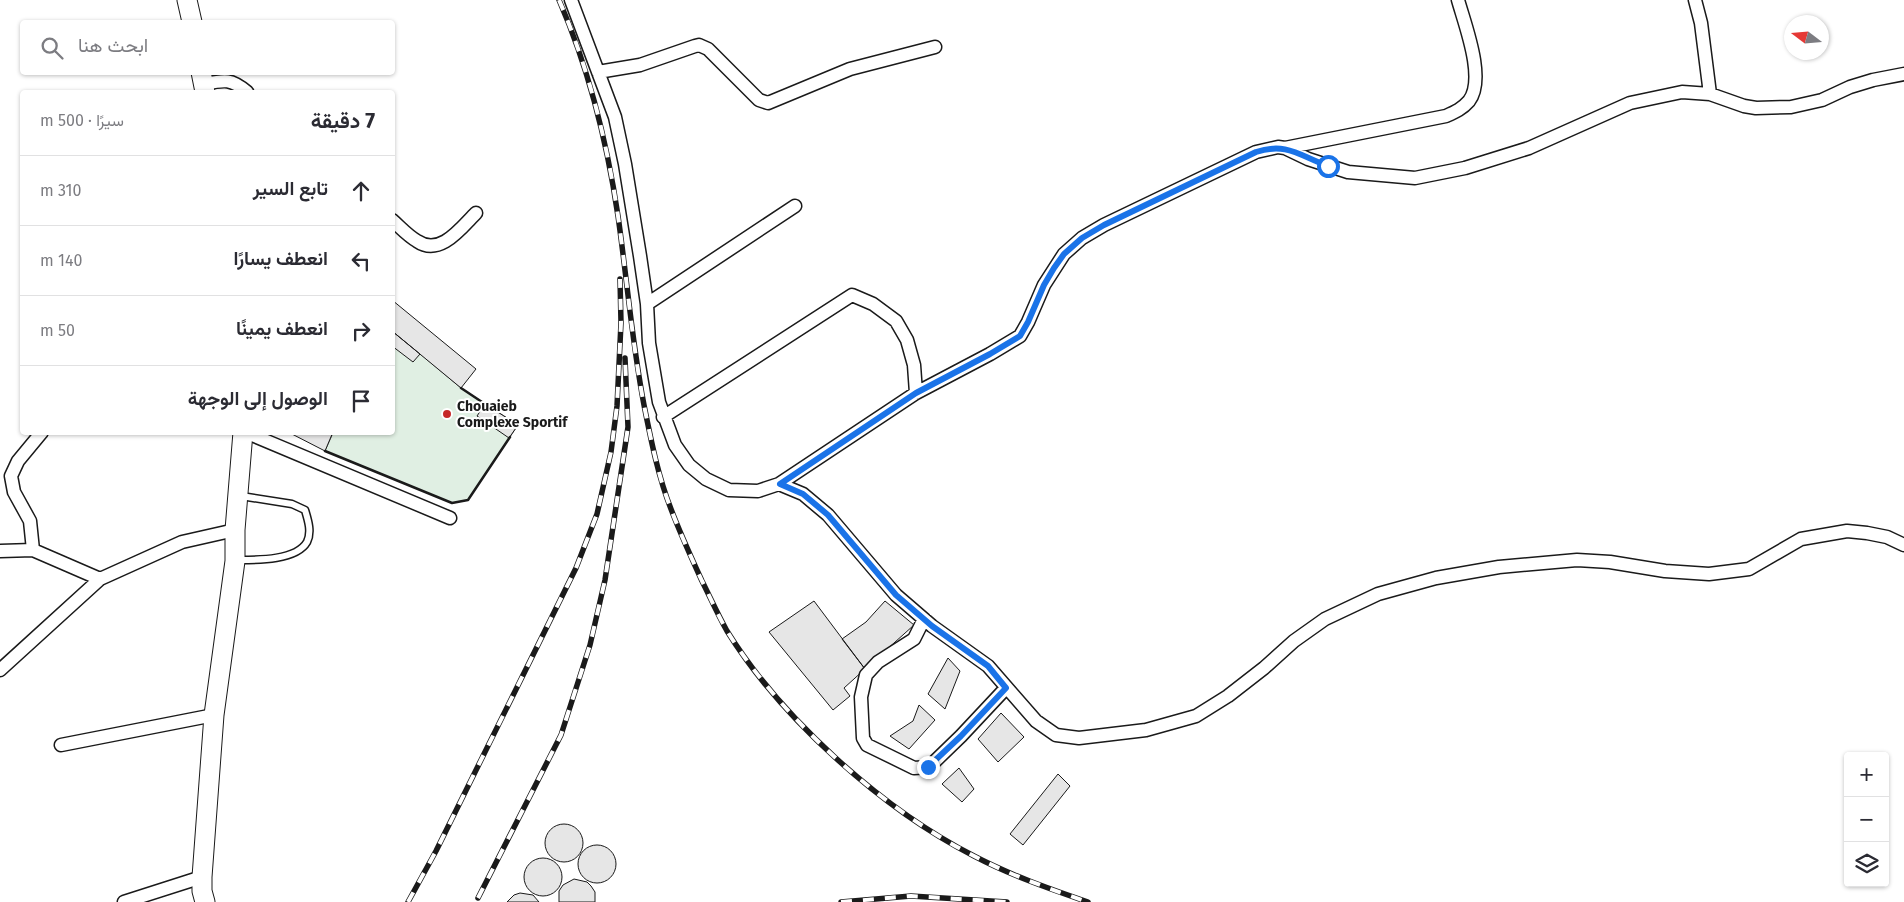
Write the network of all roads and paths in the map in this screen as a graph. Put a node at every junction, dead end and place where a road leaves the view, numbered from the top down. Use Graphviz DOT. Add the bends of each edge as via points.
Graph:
graph roads {
  1 [pos="187,0"];
  2 [pos="571,0"];
  3 [pos="1458,0"];
  4 [pos="1695,0"];
  5 [pos="192,20"];
  6 [pos="935,47"];
  7 [pos="598,72"];
  8 [pos="1904,74"];
  9 [pos="203,83"];
  10 [pos="244,90"];
  11 [pos="1710,94"];
  12 [pos="1285,148"];
  13 [pos="795,206"];
  14 [pos="476,213"];
  15 [pos="395,223"];
  16 [pos="647,304"];
  17 [pos="916,393"];
  18 [pos="663,417"];
  19 [pos="40,435"];
  20 [pos="244,435"];
  21 [pos="251,435"];
  22 [pos="780,484"];
  23 [pos="237,495"];
  24 [pos="450,518"];
  25 [pos="235,530"];
  26 [pos="1904,545"];
  27 [pos="33,550"];
  28 [pos="0,551"];
  29 [pos="235,560"];
  30 [pos="100,579"];
  31 [pos="924,619"];
  32 [pos="0,670"];
  33 [pos="1006,688"];
  34 [pos="214,715"];
  35 [pos="61,745"];
  36 [pos="202,893"];
  37 [pos="126,902"];
  1 -- 5 [label="main road"];
  2 -- 7 [label="street"];
  3 -- 12 [label="street" via="1474,54 1475,82 1470,100 1461,109 1446,116"];
  4 -- 11 [label="street"];
  6 -- 7 [label="street" via="850,69 768,103 759,100 708,49 698,45 640,65"];
  7 -- 16 [label="street" via="626,164"];
  8 -- 11 [label="street" via="1873,80 1822,100 1792,107 1750,107"];
  9 -- 10 [label="street" via="224,80"];
  11 -- 12 [label="street" via="1682,92 1630,103 1529,148 1465,168 1415,178 1348,172"];
  12 -- 17 [label="street" via="1256,152 1082,238 1054,268 1020,336"];
  13 -- 16 [label="street"];
  14 -- 15 [label="street" via="452,238 435,246 417,242"];
  16 -- 18 [label="street" via="649,343"];
  17 -- 18 [label="street" via="914,366 907,340 896,321 873,304 852,295"];
  17 -- 22 [label="street"];
  18 -- 22 [label="street" via="675,445 689,465 706,479 729,490 758,491"];
  19 -- 27 [label="street" via="18,461 11,476 14,492 30,521"];
  20 -- 23 [label="main road"];
  21 -- 24 [label="street"];
  22 -- 31 [label="street" via="803,494 828,515 896,595"];
  23 -- 25 [label="main road"];
  23 -- 29 [label="lane" via="292,504 305,510 310,525 308,541 296,552 270,559"];
  25 -- 29 [label="main road"];
  25 -- 30 [label="street" via="182,542"];
  26 -- 33 [label="street" via="1886,537 1847,531 1801,540 1749,569 1709,574 1577,560 1499,567 1419,582 1378,594 1325,620 1211,708 1196,716 1146,730 1079,738 1056,734 1036,720"];
  27 -- 28 [label="street"];
  27 -- 30 [label="street"];
  29 -- 34 [label="main road"];
  30 -- 32 [label="street"];
  31 -- 33 [label="street" via="988,666"];
  31 -- 33 [label="street" via="914,639 878,662 866,675 861,697 863,738 867,745 914,768 928,767"];
  34 -- 35 [label="street"];
  34 -- 36 [label="main road"];
  36 -- 37 [label="street"];
}
